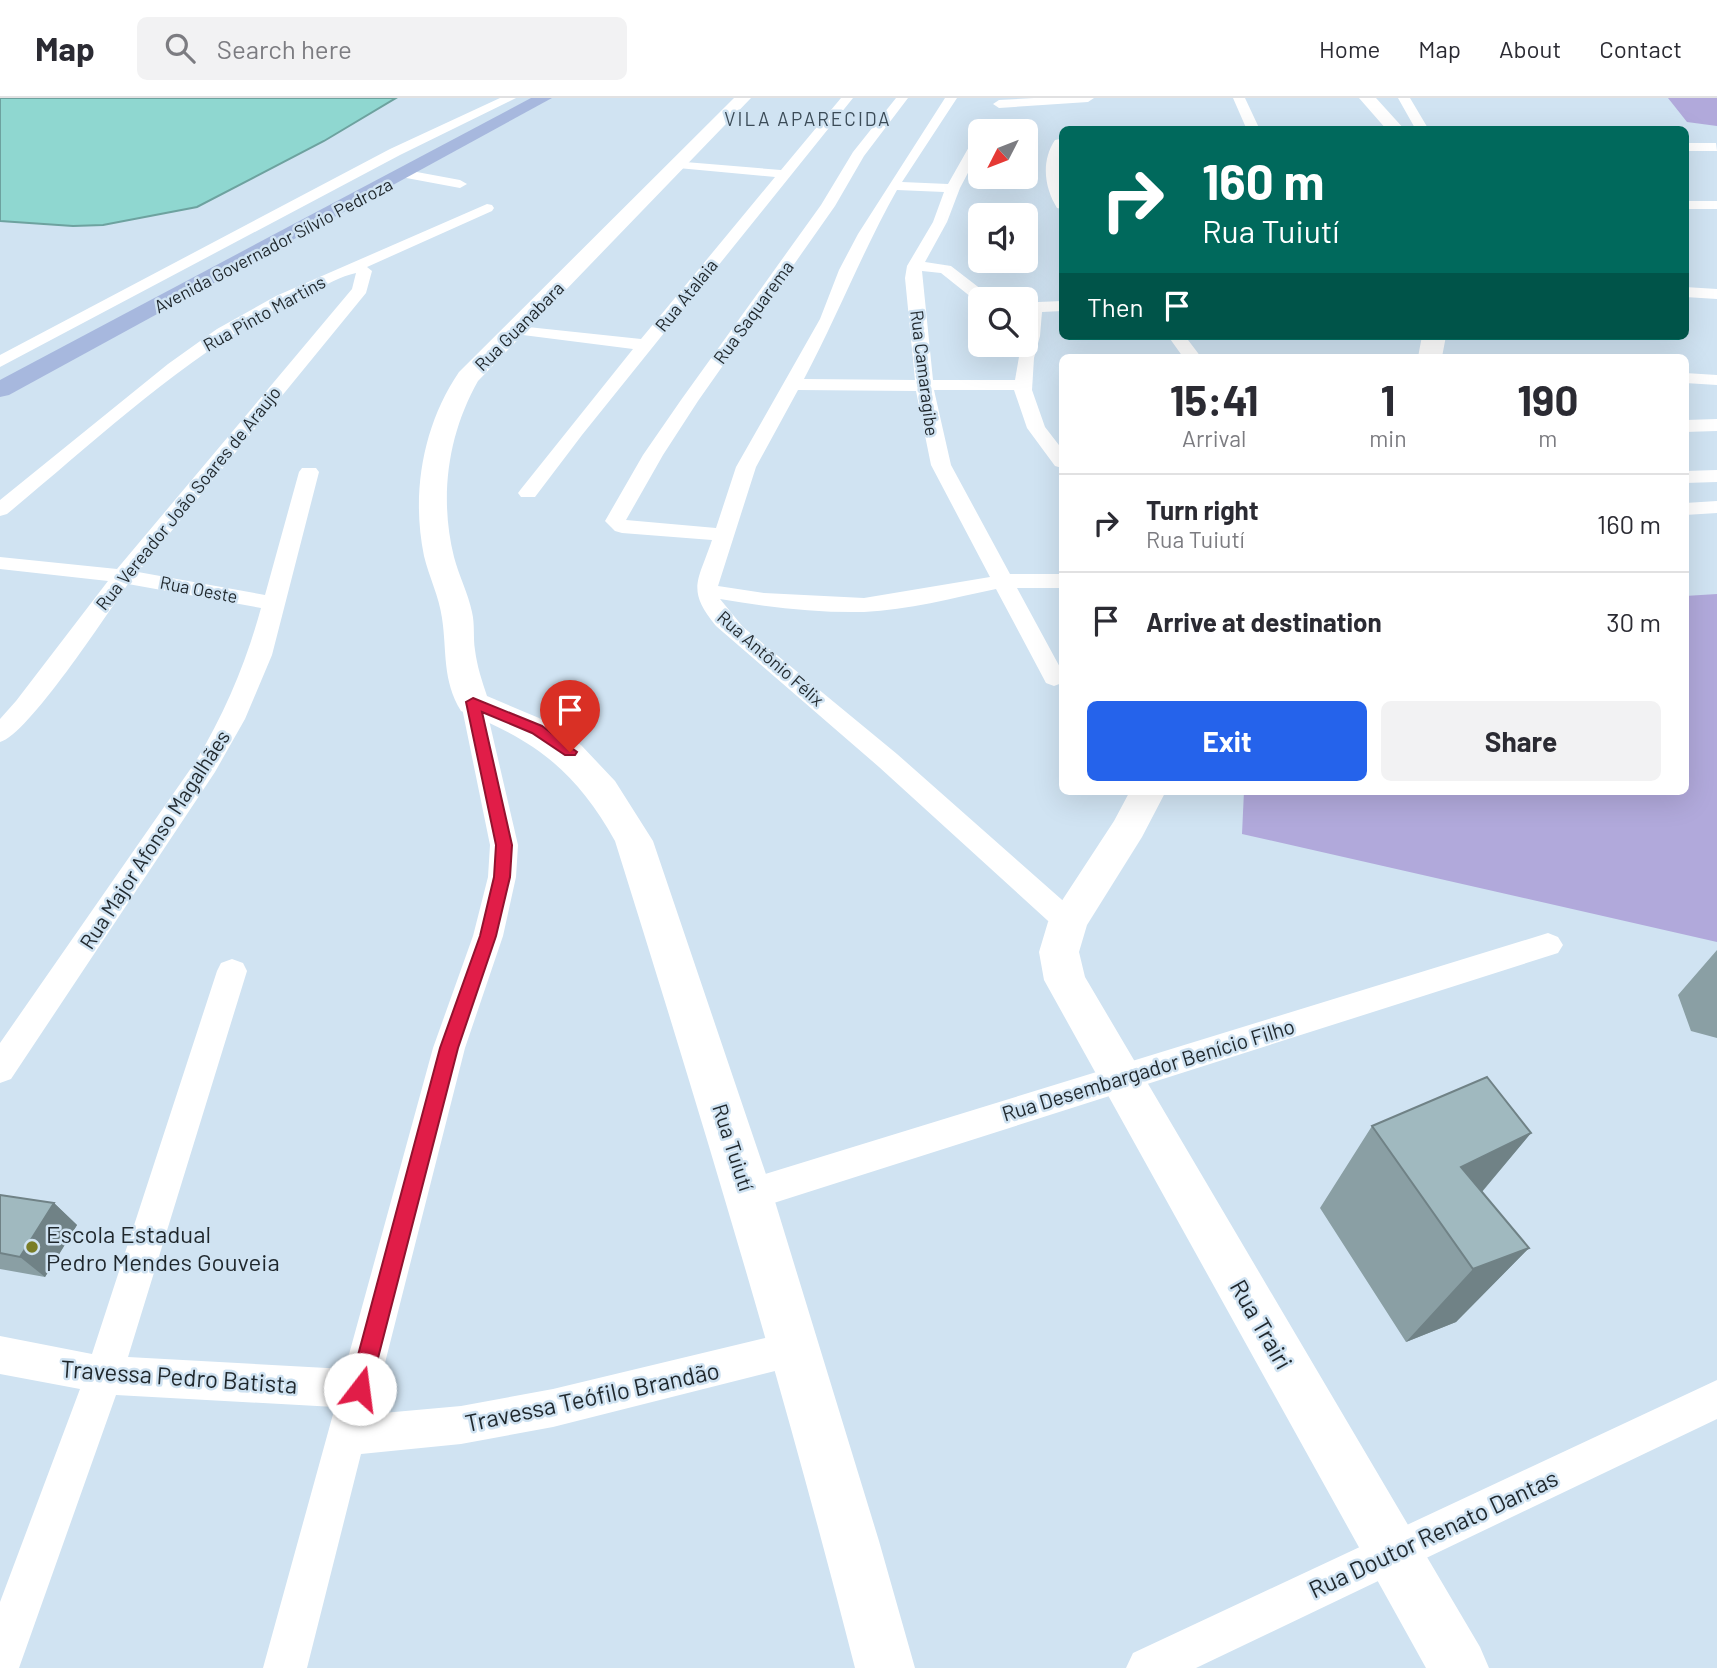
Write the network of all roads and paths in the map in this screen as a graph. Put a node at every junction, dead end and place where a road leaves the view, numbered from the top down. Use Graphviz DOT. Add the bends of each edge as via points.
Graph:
graph roads {
  1 [pos="510,98"];
  2 [pos="544,98"];
  3 [pos="743,98"];
  4 [pos="847,98"];
  5 [pos="902,98"];
  6 [pos="951,98"];
  7 [pos="1088,98"];
  8 [pos="1239,98"];
  9 [pos="1367,98"];
  10 [pos="1404,98"];
  11 [pos="1073,99"];
  12 [pos="994,114"];
  13 [pos="1252,126"];
  14 [pos="1393,126"];
  15 [pos="1421,126"];
  16 [pos="1059,142"];
  17 [pos="1689,147"];
  18 [pos="1716,147"];
  19 [pos="968,160"];
  20 [pos="678,164"];
  21 [pos="406,174"];
  22 [pos="785,174"];
  23 [pos="460,184"];
  24 [pos="892,186"];
  25 [pos="953,188"];
  26 [pos="1059,198"];
  27 [pos="1689,205"];
  28 [pos="1717,205"];
  29 [pos="487,208"];
  30 [pos="915,266"];
  31 [pos="354,267"];
  32 [pos="968,287"];
  33 [pos="1689,292"];
  34 [pos="1717,294"];
  35 [pos="1038,303"];
  36 [pos="1059,306"];
  37 [pos="515,329"];
  38 [pos="1179,340"];
  39 [pos="645,345"];
  40 [pos="1190,354"];
  41 [pos="1025,357"];
  42 [pos="0,362"];
  43 [pos="1689,378"];
  44 [pos="1717,380"];
  45 [pos="794,384"];
  46 [pos="923,384"];
  47 [pos="1023,385"];
  48 [pos="0,390"];
  49 [pos="1717,425"];
  50 [pos="1689,426"];
  51 [pos="1059,458"];
  52 [pos="309,472"];
  53 [pos="1689,477"];
  54 [pos="1717,477"];
  55 [pos="528,493"];
  56 [pos="1717,507"];
  57 [pos="1689,509"];
  58 [pos="0,510"];
  59 [pos="724,536"];
  60 [pos="0,563"];
  61 [pos="123,576"];
  62 [pos="1059,580"];
  63 [pos="1004,581"];
  64 [pos="706,590"];
  65 [pos="273,604"];
  66 [pos="1054,678"];
  67 [pos="473,702"];
  68 [pos="0,734"];
  69 [pos="1146,795"];
  70 [pos="1068,922"];
  71 [pos="1548,945"];
  72 [pos="232,971"];
  73 [pos="0,1069"];
  74 [pos="1119,1078"];
  75 [pos="749,1195"];
  76 [pos="794,1350"];
  77 [pos="0,1355"];
  78 [pos="104,1375"];
  79 [pos="360,1389"];
  80 [pos="1717,1399"];
  81 [pos="347,1436"];
  82 [pos="1394,1552"];
  83 [pos="0,1660"];
  84 [pos="285,1668"];
  85 [pos="885,1668"];
  86 [pos="1148,1668"];
  87 [pos="1459,1668"];
  1 -- 42 [label="street" via="395,152"];
  2 -- 21 [label="main road, Avenida Governador Sílvio Pedroza"];
  3 -- 20 [label="street, Rua Guanabara"];
  4 -- 22 [label="street, Rua Atalaia"];
  5 -- 59 [label="street, Rua Saquarema" via="862,149 828,206 653,455 615,521 622,527"];
  6 -- 24 [label="street, Rua Antônio Félix"];
  7 -- 11 [label="street"];
  8 -- 13 [label="street"];
  9 -- 14 [label="street"];
  10 -- 15 [label="street"];
  11 -- 12 [label="street" via="1050,107"];
  16 -- 26 [label="street" via="1053,157"];
  17 -- 18 [label="street"];
  19 -- 25 [label="street, Rua Camaragibe"];
  20 -- 22 [label="street"];
  20 -- 37 [label="street, Rua Guanabara"];
  21 -- 23 [label="street"];
  21 -- 48 [label="main road, Avenida Governador Sílvio Pedroza"];
  22 -- 39 [label="street, Rua Atalaia"];
  24 -- 25 [label="street"];
  24 -- 45 [label="street, Rua Antônio Félix"];
  25 -- 30 [label="street, Rua Camaragibe"];
  27 -- 28 [label="street"];
  29 -- 31 [label="street, Rua Pinto Martins"];
  30 -- 32 [label="street" via="945,270"];
  30 -- 46 [label="street, Rua Camaragibe"];
  31 -- 58 [label="street, Rua Pinto Martins" via="282,299 203,345"];
  31 -- 61 [label="street, Rua Vereador João Soares de Araujo" via="365,274 352,300"];
  33 -- 34 [label="street"];
  35 -- 36 [label="street"];
  37 -- 39 [label="street"];
  37 -- 67 [label="street, Rua Guanabara" via="480,364 448,411 433,485 439,553 458,614 461,667"];
  38 -- 40 [label="street"];
  39 -- 55 [label="street, Rua Atalaia"];
  41 -- 47 [label="street"];
  43 -- 44 [label="street"];
  45 -- 46 [label="street"];
  45 -- 59 [label="street, Rua Antônio Félix" via="746,467"];
  46 -- 47 [label="street"];
  46 -- 63 [label="street, Rua Camaragibe" via="941,465"];
  47 -- 51 [label="street" via="1036,428"];
  49 -- 50 [label="street"];
  52 -- 65 [label="street, Rua Major Afonso Magalhães"];
  53 -- 54 [label="street"];
  56 -- 57 [label="street"];
  59 -- 64 [label="street, Rua Antônio Félix"];
  60 -- 61 [label="street, Rua Oeste"];
  61 -- 65 [label="street, Rua Oeste"];
  61 -- 68 [label="street, Rua Vereador João Soares de Araujo"];
  62 -- 63 [label="street"];
  63 -- 64 [label="street" via="864,605 786,602"];
  63 -- 66 [label="street, Rua Camaragibe"];
  64 -- 70 [label="street, Rua Antônio Félix" via="712,606 735,630 848,724"];
  65 -- 73 [label="street, Rua Major Afonso Magalhães" via="251,678 206,766"];
  67 -- 75 [label="street, Rua Tuiutí" via="537,730 570,752 615,806 648,880"];
  67 -- 79 [label="street" via="504,845 502,877 488,936 449,1048"];
  69 -- 70 [label="street"];
  70 -- 74 [label="street, Rua Trairi" via="1059,952 1065,980"];
  71 -- 74 [label="street, Rua Desembargador Benício Filho"];
  72 -- 78 [label="street"];
  74 -- 75 [label="street, Rua Desembargador Benício Filho"];
  74 -- 82 [label="street, Rua Trairi"];
  75 -- 76 [label="street, Rua Tuiutí"];
  76 -- 81 [label="street, Travessa Teófilo Brandão" via="553,1408"];
  76 -- 85 [label="street, Rua Tuiutí"];
  77 -- 78 [label="street, Travessa Pedro Batista"];
  78 -- 79 [label="street, Travessa Pedro Batista"];
  78 -- 83 [label="street"];
  79 -- 81 [label="street"];
  80 -- 82 [label="street, Rua Doutor Renato Dantas"];
  81 -- 84 [label="street"];
  82 -- 86 [label="street, Rua Doutor Renato Dantas"];
  82 -- 87 [label="street, Rua Trairi"];
}
